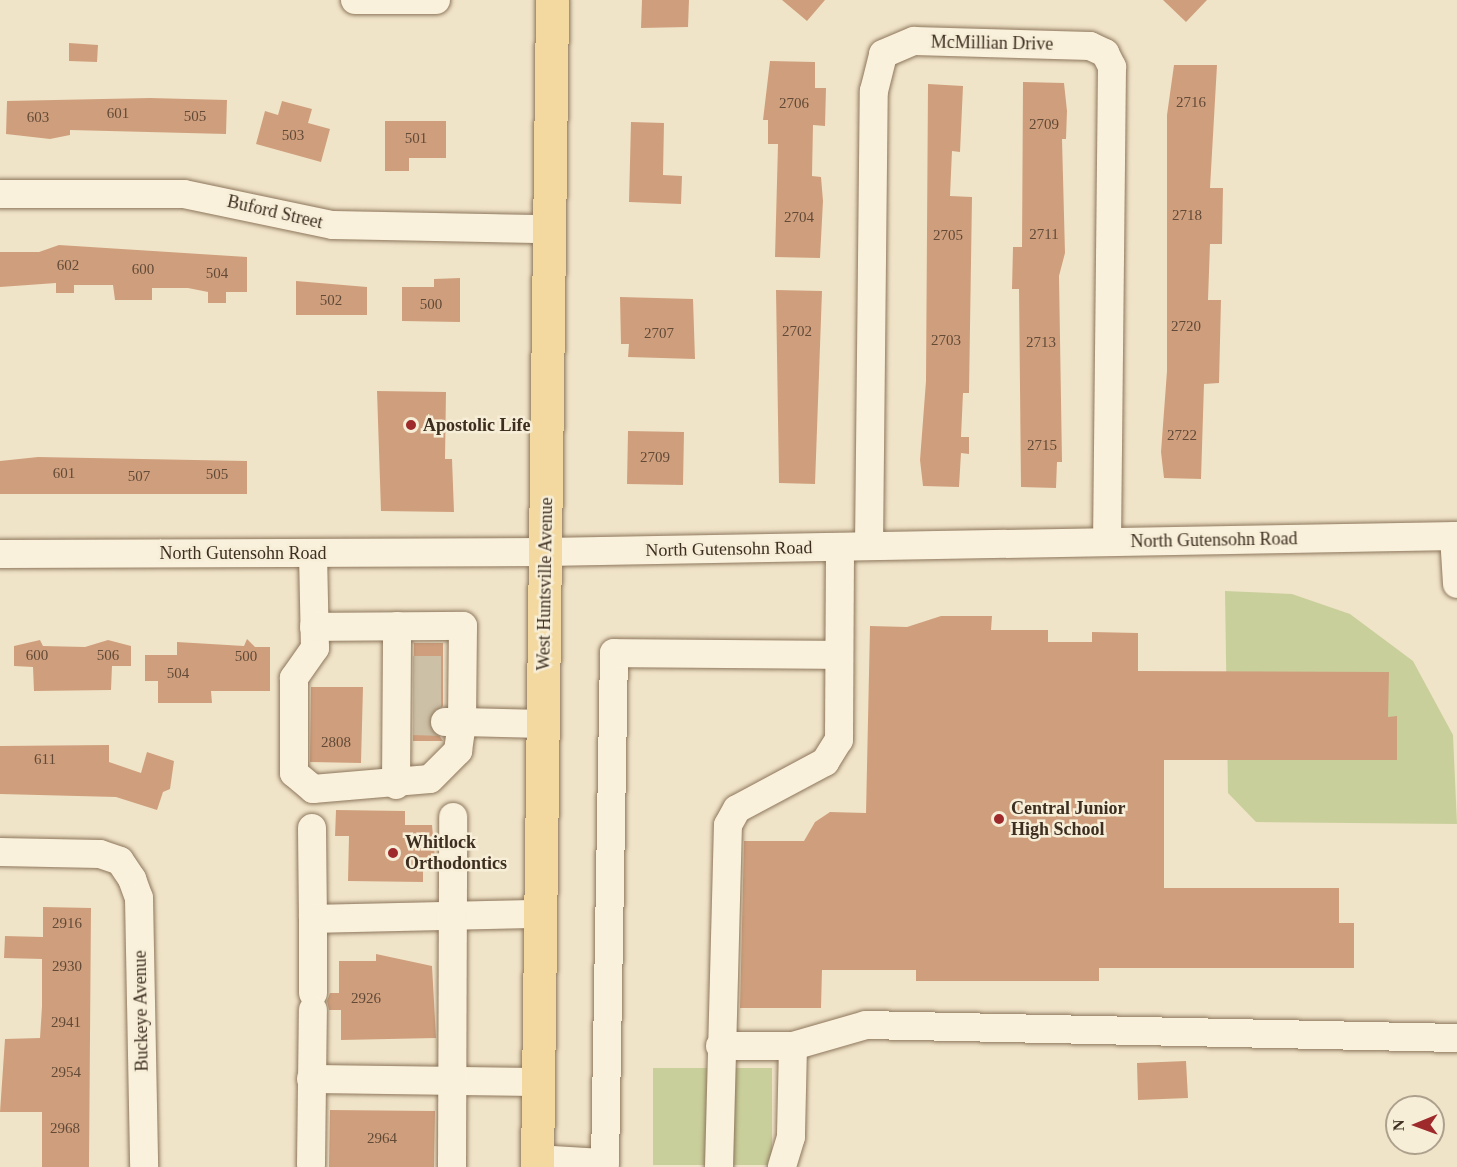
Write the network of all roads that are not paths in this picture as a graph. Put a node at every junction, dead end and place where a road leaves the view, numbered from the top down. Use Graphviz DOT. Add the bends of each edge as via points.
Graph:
graph roads {
  1 [pos="355,0"];
  2 [pos="436,0"];
  3 [pos="552,0"];
  4 [pos="0,194"];
  5 [pos="549,229"];
  6 [pos="1455,536"];
  7 [pos="1107,542"];
  8 [pos="869,546"];
  9 [pos="840,547"];
  10 [pos="546,552"];
  11 [pos="313,553"];
  12 [pos="0,554"];
  13 [pos="1457,584"];
  14 [pos="397,626"];
  15 [pos="314,627"];
  16 [pos="836,655"];
  17 [pos="452,696"];
  18 [pos="543,724"];
  19 [pos="396,785"];
  20 [pos="453,818"];
  21 [pos="312,828"];
  22 [pos="0,852"];
  23 [pos="540,914"];
  24 [pos="454,916"];
  25 [pos="313,919"];
  26 [pos="1457,1038"];
  27 [pos="720,1046"];
  28 [pos="793,1046"];
  29 [pos="311,1079"];
  30 [pos="452,1081"];
  31 [pos="538,1082"];
  32 [pos="537,1163"];
  33 [pos="311,1165"];
  34 [pos="612,1165"];
  35 [pos="144,1167"];
  36 [pos="452,1167"];
  37 [pos="720,1167"];
  38 [pos="782,1167"];
  1 -- 2 [label="street"];
  3 -- 5 [label="main road, West Huntsville Avenue"];
  4 -- 5 [label="street, Buford Street" via="184,194 333,225"];
  5 -- 10 [label="main road, West Huntsville Avenue"];
  6 -- 7 [label="street, North Gutensohn Road"];
  6 -- 13 [label="street"];
  7 -- 8 [label="street, North Gutensohn Road"];
  7 -- 8 [label="street, McMillian Drive" via="1113,68 1105,53 1090,46 914,41 882,54 874,91"];
  8 -- 9 [label="street, North Gutensohn Road"];
  9 -- 10 [label="street, North Gutensohn Road"];
  9 -- 16 [label="street"];
  10 -- 11 [label="street, North Gutensohn Road"];
  10 -- 18 [label="main road, West Huntsville Avenue"];
  11 -- 12 [label="street, North Gutensohn Road"];
  11 -- 15 [label="street"];
  14 -- 15 [label="street"];
  14 -- 17 [label="street" via="462,626"];
  14 -- 19 [label="street" via="405,696"];
  15 -- 19 [label="street" via="315,648 294,678 294,773 313,789"];
  16 -- 27 [label="street" via="839,740 825,762 737,809 728,825"];
  16 -- 34 [label="street" via="614,653"];
  17 -- 18 [label="street"];
  17 -- 19 [label="street" via="458,751 430,778"];
  18 -- 23 [label="main road, West Huntsville Avenue"];
  20 -- 24 [label="street"];
  21 -- 25 [label="street"];
  22 -- 35 [label="street, Buckeye Avenue" via="78,852 120,861 139,898"];
  23 -- 24 [label="street"];
  23 -- 31 [label="main road, West Huntsville Avenue"];
  24 -- 25 [label="street"];
  24 -- 30 [label="street"];
  25 -- 29 [label="street"];
  26 -- 28 [label="street" via="866,1025"];
  27 -- 28 [label="street"];
  27 -- 37 [label="street"];
  28 -- 38 [label="street" via="790,1137"];
  29 -- 30 [label="street"];
  29 -- 33 [label="street"];
  30 -- 31 [label="street"];
  30 -- 36 [label="street"];
  31 -- 32 [label="main road, West Huntsville Avenue"];
  32 -- 34 [label="street"];
}
